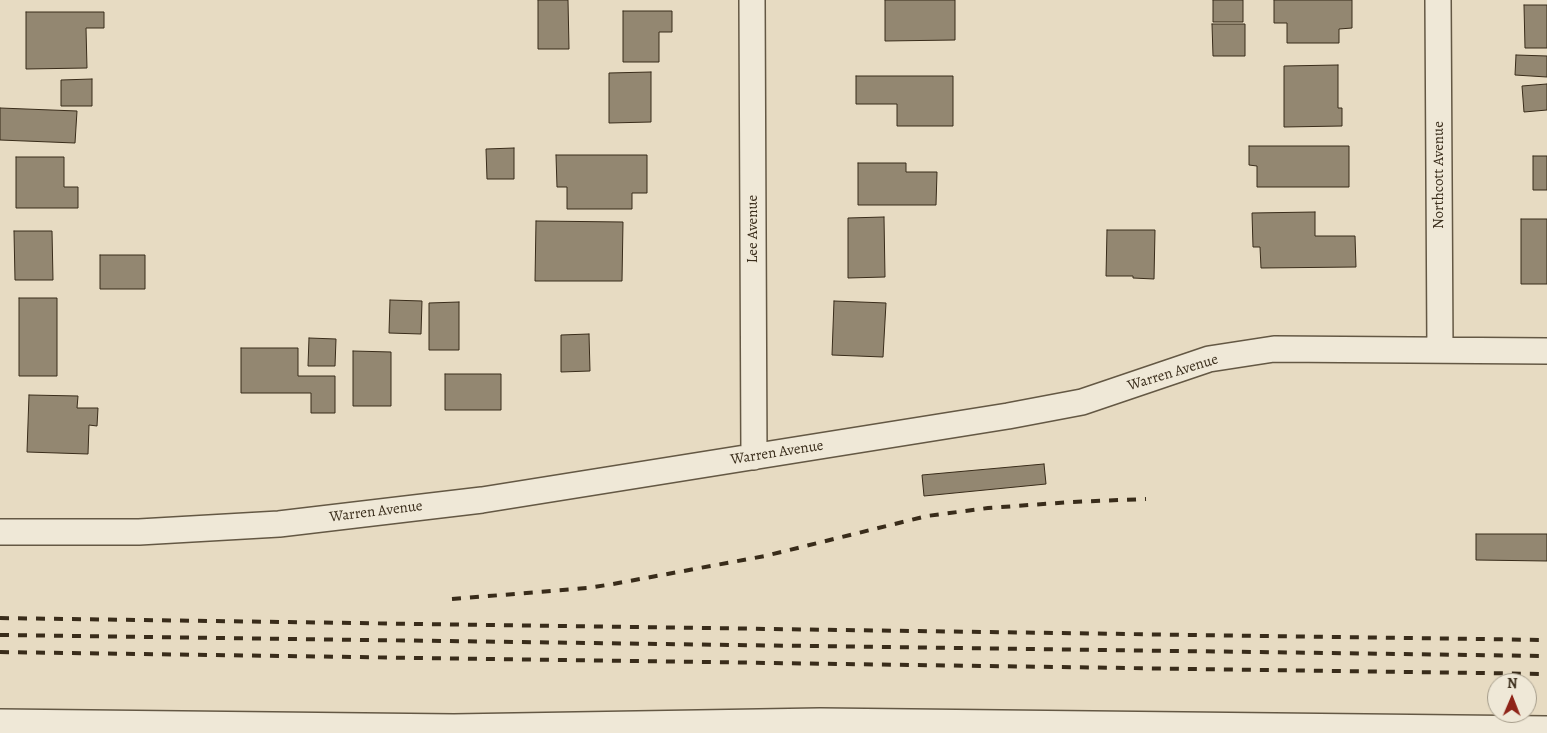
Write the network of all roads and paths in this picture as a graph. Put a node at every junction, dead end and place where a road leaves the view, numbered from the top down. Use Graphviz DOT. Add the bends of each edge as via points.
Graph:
graph roads {
  1 [pos="752,0"];
  2 [pos="1438,0"];
  3 [pos="1440,350"];
  4 [pos="1547,352"];
  5 [pos="754,457"];
  6 [pos="0,532"];
  7 [pos="0,722"];
  8 [pos="1547,729"];
  9 [pos="454,730"];
  1 -- 5 [label="street, Lee Avenue"];
  2 -- 3 [label="street, Northcott Avenue"];
  3 -- 4 [label="street, Warren Avenue"];
  3 -- 5 [label="street, Warren Avenue" via="1274,349 1209,359 1082,402"];
  5 -- 6 [label="street, Warren Avenue" via="482,500 279,524 139,532"];
  7 -- 9 [label="street"];
  8 -- 9 [label="street" via="820,721"];
}
